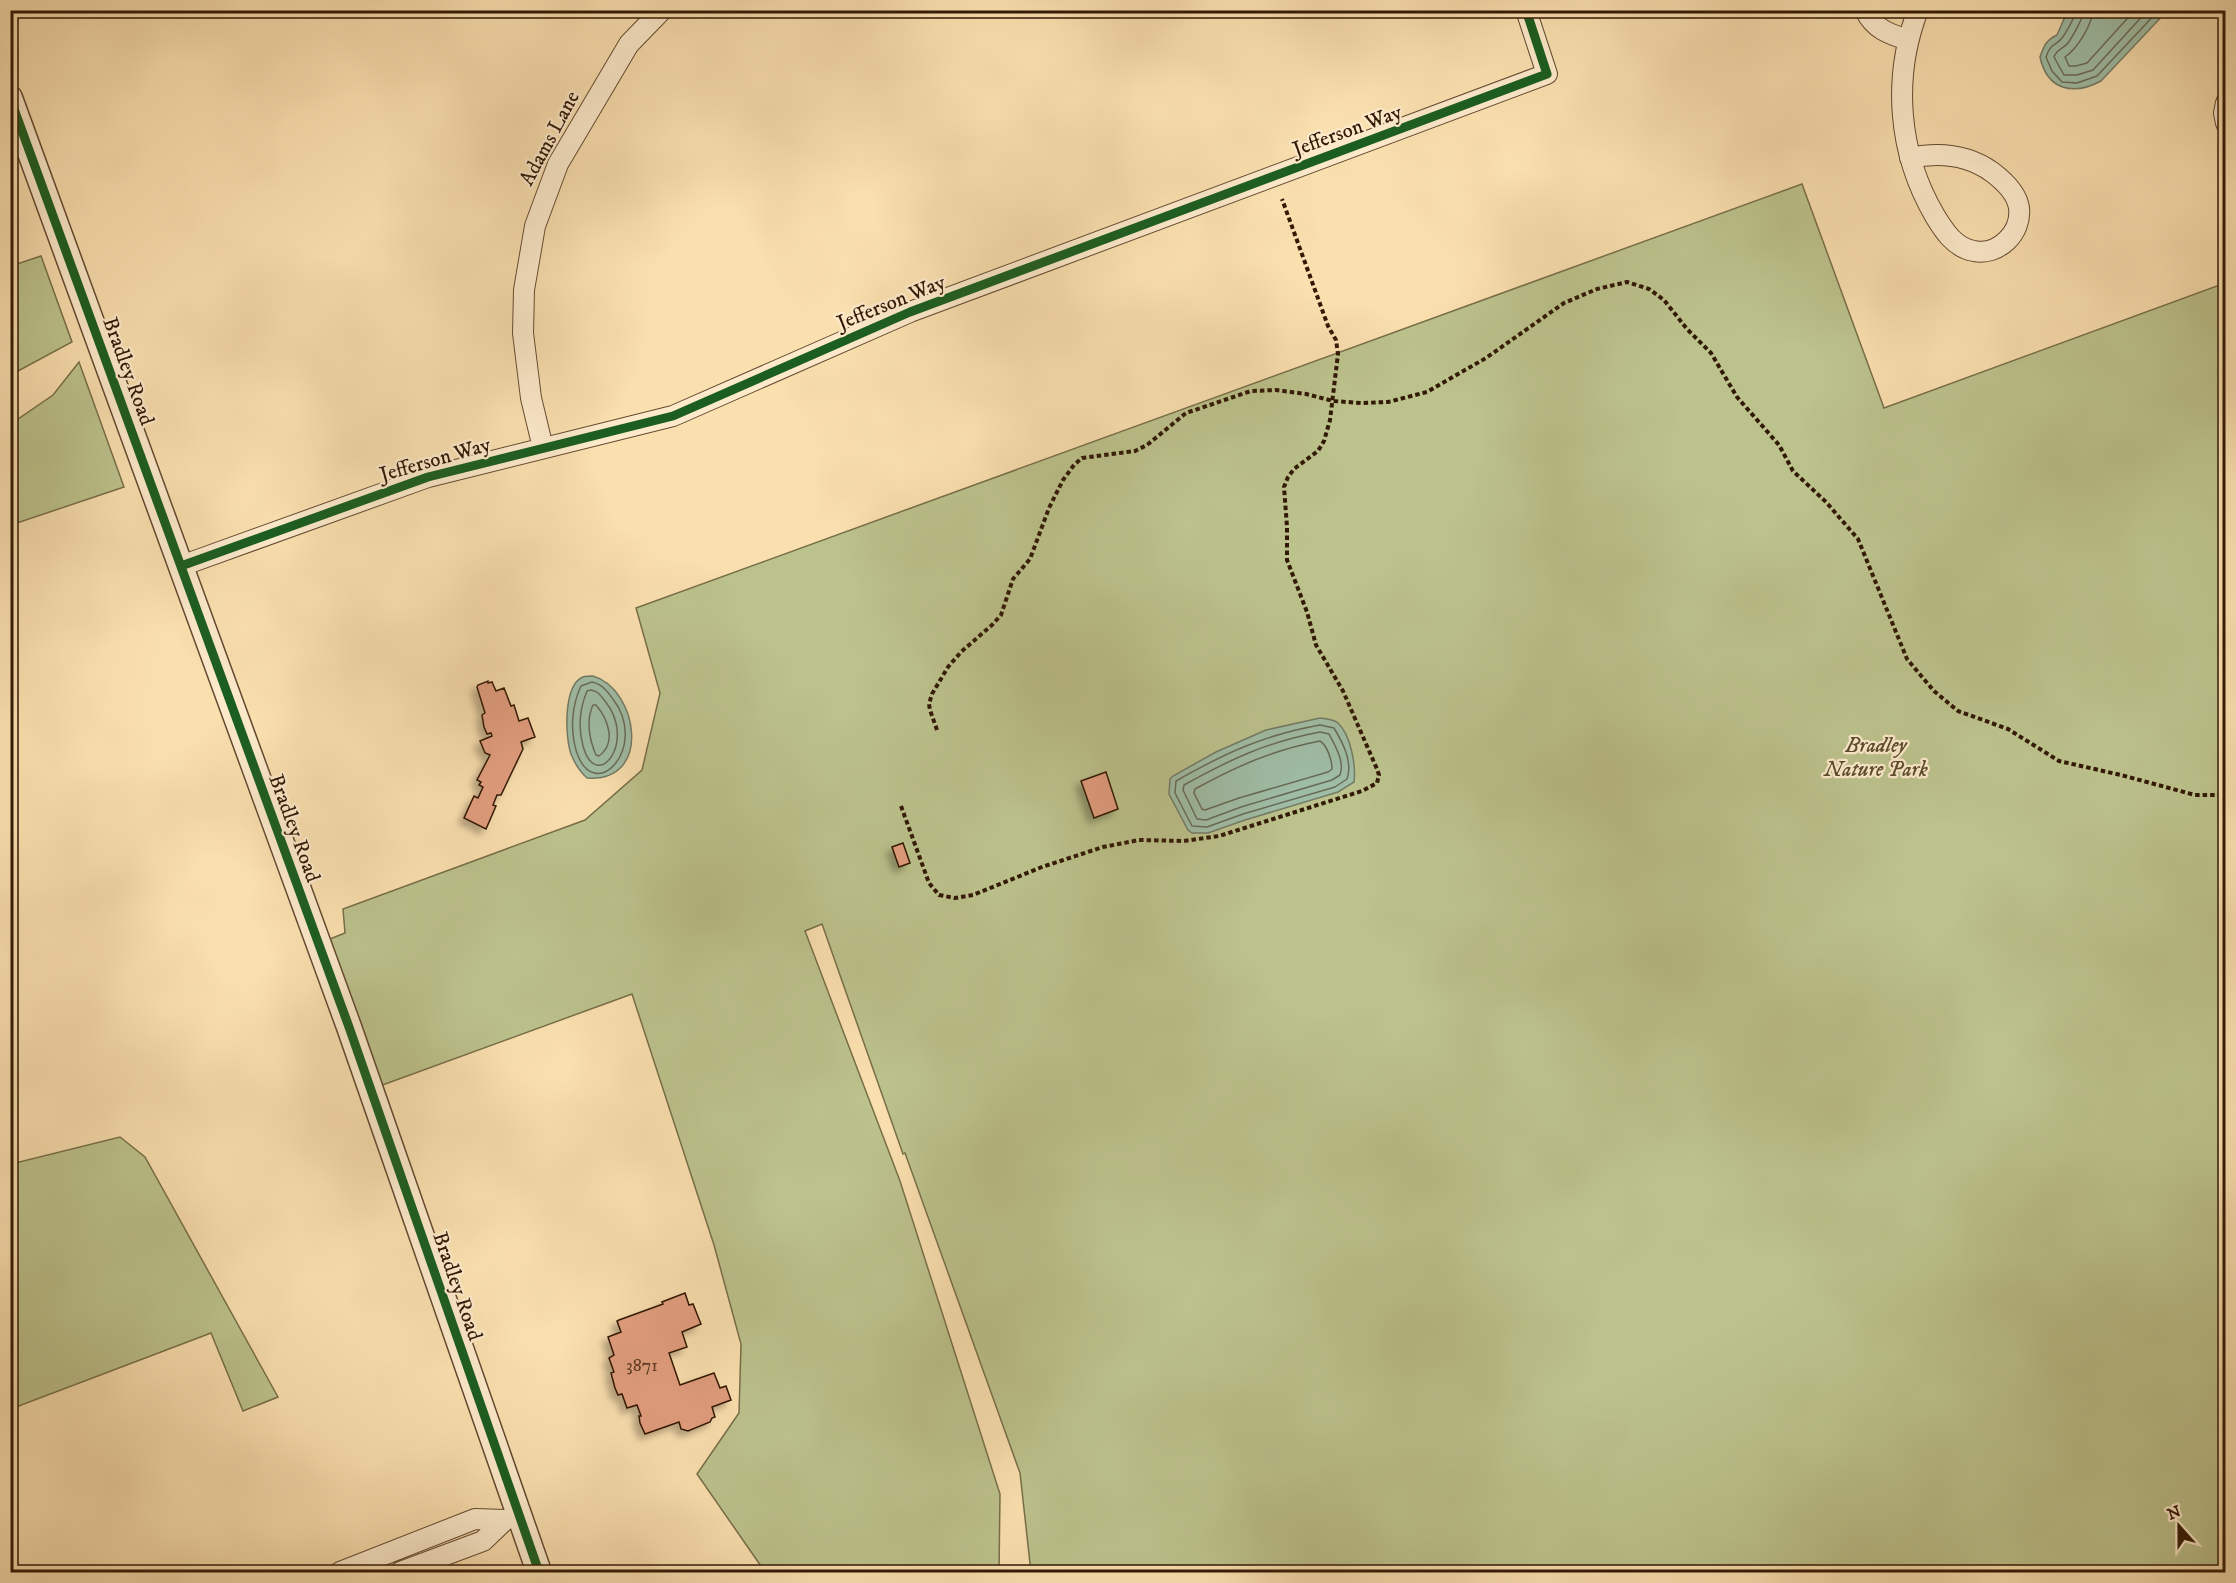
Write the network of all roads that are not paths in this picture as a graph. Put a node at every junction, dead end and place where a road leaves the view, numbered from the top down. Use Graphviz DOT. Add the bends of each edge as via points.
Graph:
graph roads {
  1 [pos="662,10"];
  2 [pos="1526,10"];
  3 [pos="1865,10"];
  4 [pos="1918,10"];
  5 [pos="1908,40"];
  6 [pos="10,98"];
  7 [pos="2226,103"];
  8 [pos="2226,123"];
  9 [pos="1910,158"];
  10 [pos="543,448"];
  11 [pos="181,566"];
  12 [pos="512,1517"];
  13 [pos="340,1572"];
  14 [pos="400,1572"];
  15 [pos="539,1572"];
  1 -- 10 [label="street, Adams Lane" via="629,44 558,164 534,226 524,290 523,333 531,398"];
  2 -- 10 [label="street, Jefferson Way" via="1547,74 910,312 674,416"];
  3 -- 5 [label="street" via="1880,29"];
  4 -- 5 [label="street"];
  5 -- 9 [label="street" via="1902,98"];
  6 -- 11 [label="street, Bradley Road"];
  7 -- 8 [label="street"];
  9 -- 9 [label="street" via="1924,197 1955,243 1984,252 1996,249 2010,238 2016,229 2019,207 2001,179 1980,165 1953,156"];
  10 -- 11 [label="street, Jefferson Way" via="418,480"];
  11 -- 12 [label="street, Bradley Road" via="349,1027"];
  12 -- 13 [label="street" via="475,1519"];
  12 -- 14 [label="street" via="483,1541"];
  12 -- 15 [label="street, Bradley Road"];
}
